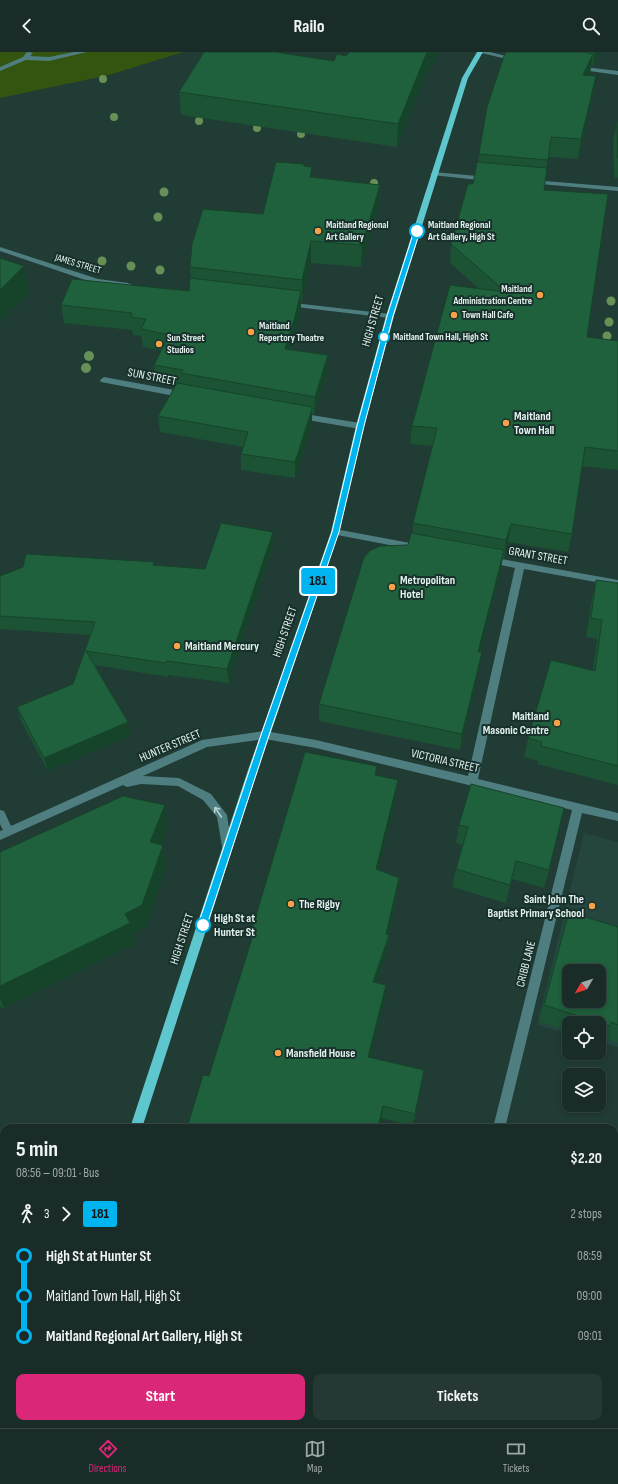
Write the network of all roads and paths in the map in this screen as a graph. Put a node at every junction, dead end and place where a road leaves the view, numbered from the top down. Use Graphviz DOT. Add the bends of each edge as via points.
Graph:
graph roads {
  1 [pos="31,52"];
  2 [pos="84,52"];
  3 [pos="480,52"];
  4 [pos="25,58"];
  5 [pos="525,60"];
  6 [pos="568,67"];
  7 [pos="0,68"];
  8 [pos="618,73"];
  9 [pos="434,174"];
  10 [pos="496,180"];
  11 [pos="526,182"];
  12 [pos="618,189"];
  13 [pos="0,249"];
  14 [pos="136,286"];
  15 [pos="277,302"];
  16 [pos="390,316"];
  17 [pos="104,380"];
  18 [pos="196,398"];
  19 [pos="289,415"];
  20 [pos="360,426"];
  21 [pos="335,532"];
  22 [pos="427,549"];
  23 [pos="481,558"];
  24 [pos="520,565"];
  25 [pos="618,583"];
  26 [pos="265,735"];
  27 [pos="472,781"];
  28 [pos="111,786"];
  29 [pos="578,807"];
  30 [pos="0,814"];
  31 [pos="618,817"];
  32 [pos="4,834"];
  33 [pos="228,849"];
  34 [pos="137,1124"];
  35 [pos="500,1124"];
  1 -- 4 [label="street"];
  2 -- 4 [label="street" via="49,59"];
  3 -- 5 [label="street"];
  3 -- 9 [label="main road, HIGH STREET" via="465,78"];
  4 -- 7 [label="street"];
  6 -- 8 [label="street"];
  9 -- 10 [label="street"];
  9 -- 16 [label="main road, HIGH STREET"];
  11 -- 12 [label="street"];
  13 -- 14 [label="street, JAMES STREET" via="98,281"];
  15 -- 16 [label="street"];
  16 -- 20 [label="main road, HIGH STREET"];
  17 -- 18 [label="street, SUN STREET"];
  19 -- 20 [label="street"];
  20 -- 21 [label="main road, HIGH STREET"];
  21 -- 22 [label="street"];
  21 -- 26 [label="main road, HIGH STREET"];
  23 -- 24 [label="street, GRANT STREET"];
  24 -- 25 [label="street, GRANT STREET"];
  24 -- 27 [label="street"];
  26 -- 27 [label="street, VICTORIA STREET" via="316,744"];
  26 -- 28 [label="street, HUNTER STREET" via="206,743"];
  26 -- 33 [label="main road, HIGH STREET"];
  27 -- 29 [label="street, VICTORIA STREET"];
  28 -- 32 [label="street, HUNTER STREET"];
  33 -- 28 [label="street, HUNTER STREET, one-way" via="222,815 200,792 179,782 141,780"];
  29 -- 31 [label="street, VICTORIA STREET"];
  29 -- 35 [label="street, CRIBB LANE"];
  30 -- 32 [label="street"];
  33 -- 34 [label="main road, HIGH STREET"];
}
